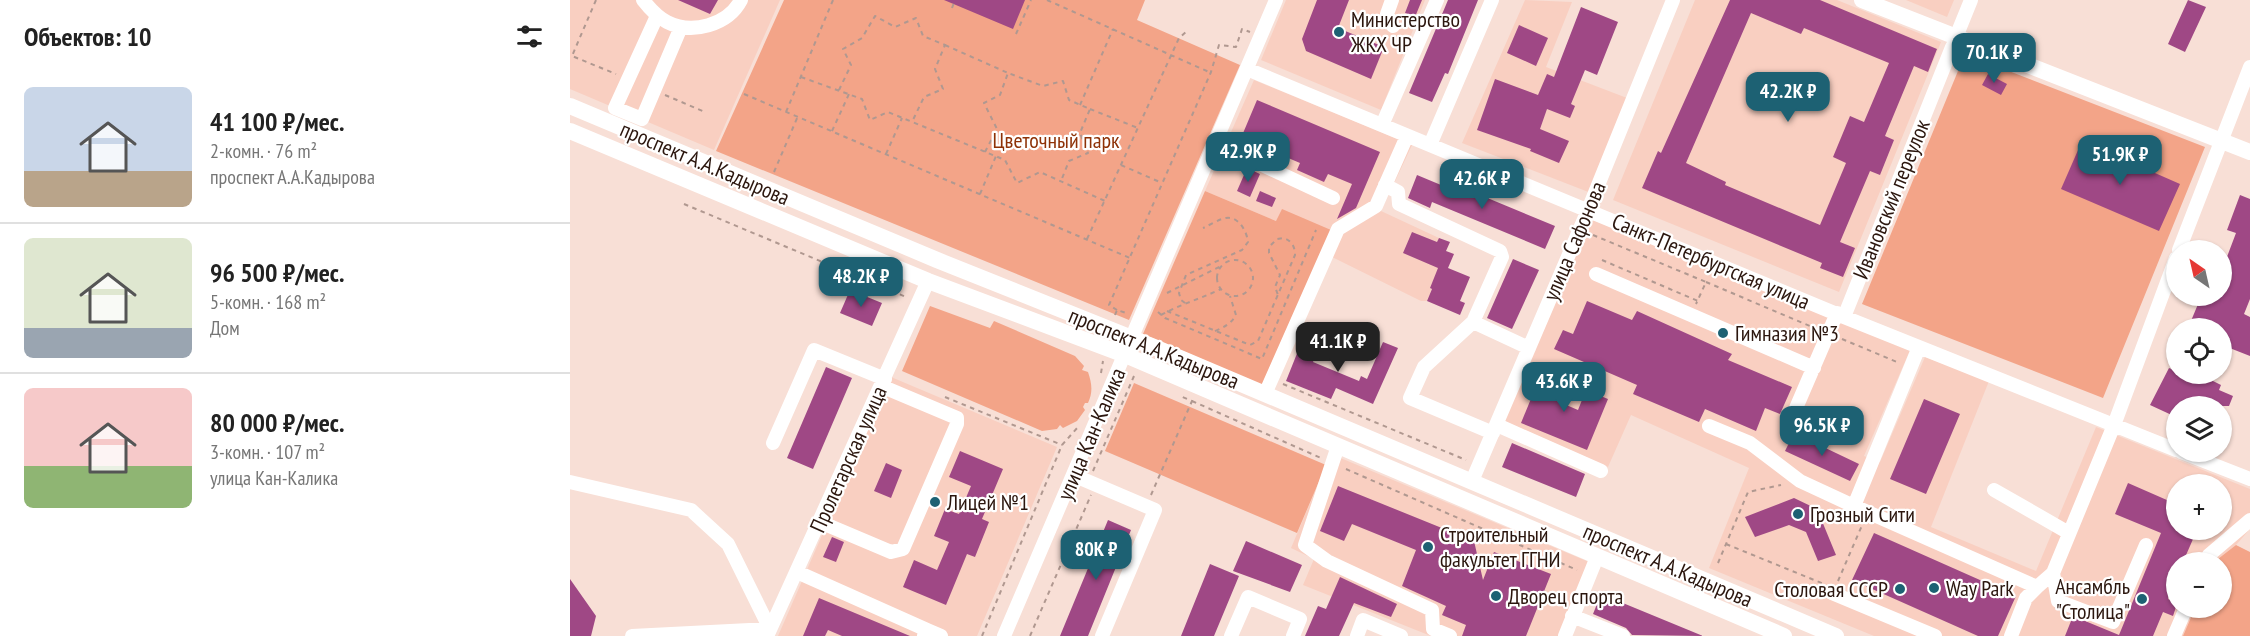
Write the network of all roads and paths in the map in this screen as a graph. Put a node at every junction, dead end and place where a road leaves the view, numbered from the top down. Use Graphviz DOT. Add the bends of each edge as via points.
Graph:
graph roads {
  1 [pos="643,0"];
  2 [pos="741,0"];
  3 [pos="833,0"];
  4 [pos="955,0"];
  5 [pos="1031,0"];
  6 [pos="1047,0"];
  7 [pos="1276,0"];
  8 [pos="1392,0"];
  9 [pos="1437,0"];
  10 [pos="1492,0"];
  11 [pos="1673,0"];
  12 [pos="1862,0"];
  13 [pos="1971,0"];
  14 [pos="952,8"];
  15 [pos="657,16"];
  16 [pos="1393,26"];
  17 [pos="681,27"];
  18 [pos="1113,29"];
  19 [pos="1188,30"];
  20 [pos="1016,34"];
  21 [pos="1261,36"];
  22 [pos="1954,42"];
  23 [pos="945,45"];
  24 [pos="1171,55"];
  25 [pos="2250,67"];
  26 [pos="1247,69"];
  27 [pos="1008,72"];
  28 [pos="1210,72"];
  29 [pos="801,78"];
  30 [pos="839,91"];
  31 [pos="744,94"];
  32 [pos="849,94"];
  33 [pos="1080,105"];
  34 [pos="570,106"];
  35 [pos="1090,109"];
  36 [pos="786,112"];
  37 [pos="798,117"];
  38 [pos="902,118"];
  39 [pos="626,121"];
  40 [pos="912,122"];
  41 [pos="1382,125"];
  42 [pos="1138,128"];
  43 [pos="832,131"];
  44 [pos="570,132"];
  45 [pos="1407,136"];
  46 [pos="2221,141"];
  47 [pos="1215,143"];
  48 [pos="1430,145"];
  49 [pos="985,152"];
  50 [pos="2250,152"];
  51 [pos="886,154"];
  52 [pos="996,156"];
  53 [pos="1121,165"];
  54 [pos="774,172"];
  55 [pos="1061,181"];
  56 [pos="1162,183"];
  57 [pos="1385,185"];
  58 [pos="980,194"];
  59 [pos="1333,198"];
  60 [pos="1105,201"];
  61 [pos="684,204"];
  62 [pos="1588,210"];
  63 [pos="1203,228"];
  64 [pos="1580,229"];
  65 [pos="1316,230"];
  66 [pos="1087,239"];
  67 [pos="2183,240"];
  68 [pos="1130,258"];
  69 [pos="1602,260"];
  70 [pos="1224,264"];
  71 [pos="1596,274"];
  72 [pos="928,281"];
  73 [pos="1171,282"];
  74 [pos="1706,282"];
  75 [pos="1182,285"];
  76 [pos="2166,285"];
  77 [pos="1221,289"];
  78 [pos="1278,295"];
  79 [pos="1230,296"];
  80 [pos="1698,301"];
  81 [pos="918,302"];
  82 [pos="1162,303"];
  83 [pos="1185,303"];
  84 [pos="1117,310"];
  85 [pos="1167,311"];
  86 [pos="1159,314"];
  87 [pos="1692,315"];
  88 [pos="1840,315"];
  89 [pos="1155,318"];
  90 [pos="1473,322"];
  91 [pos="1215,331"];
  92 [pos="1828,333"];
  93 [pos="1132,338"];
  94 [pos="1919,347"];
  95 [pos="1529,348"];
  96 [pos="1103,355"];
  97 [pos="1122,362"];
  98 [pos="1814,368"];
  99 [pos="1911,368"];
  100 [pos="1134,376"];
  101 [pos="1100,378"];
  102 [pos="1139,378"];
  103 [pos="883,383"];
  104 [pos="1268,386"];
  105 [pos="1171,392"];
  106 [pos="942,396"];
  107 [pos="1192,401"];
  108 [pos="1793,415"];
  109 [pos="1080,425"];
  110 [pos="2114,425"];
  111 [pos="1709,426"];
  112 [pos="1495,429"];
  113 [pos="773,443"];
  114 [pos="1062,445"];
  115 [pos="2166,446"];
  116 [pos="1338,447"];
  117 [pos="2207,462"];
  118 [pos="1333,463"];
  119 [pos="1480,465"];
  120 [pos="1601,471"];
  121 [pos="1073,475"];
  122 [pos="2250,479"];
  123 [pos="1472,481"];
  124 [pos="1800,481"];
  125 [pos="570,482"];
  126 [pos="1092,483"];
  127 [pos="1994,490"];
  128 [pos="1147,506"];
  129 [pos="1861,509"];
  130 [pos="820,522"];
  131 [pos="2249,522"];
  132 [pos="2069,534"];
  133 [pos="1726,544"];
  134 [pos="2146,545"];
  135 [pos="2213,552"];
  136 [pos="1597,557"];
  137 [pos="1718,563"];
  138 [pos="797,572"];
  139 [pos="2053,573"];
  140 [pos="1589,576"];
  141 [pos="2037,587"];
  142 [pos="1834,591"];
  143 [pos="1572,616"];
  144 [pos="2182,618"];
  145 [pos="1756,631"];
  146 [pos="769,632"];
  147 [pos="925,633"];
  148 [pos="632,636"];
  149 [pos="941,636"];
  150 [pos="982,636"];
  151 [pos="1004,636"];
  152 [pos="1030,636"];
  153 [pos="1102,636"];
  154 [pos="1231,636"];
  155 [pos="1293,636"];
  156 [pos="1357,636"];
  157 [pos="1401,636"];
  158 [pos="1450,636"];
  159 [pos="1565,636"];
  160 [pos="1623,636"];
  161 [pos="1784,636"];
  162 [pos="1836,636"];
  163 [pos="1935,636"];
  164 [pos="2010,636"];
  165 [pos="2174,636"];
  1 -- 15 [label="street"];
  2 -- 17 [label="street" via="722,20 702,27"];
  3 -- 29 [label="path"];
  4 -- 14 [label="path"];
  5 -- 20 [label="path"];
  6 -- 18 [label="path"];
  7 -- 21 [label="street, улица Кан-Калика"];
  8 -- 16 [label="street" via="1387,14"];
  9 -- 41 [label="street"];
  10 -- 48 [label="street"];
  11 -- 62 [label="street, улица Сафонова"];
  12 -- 22 [label="main road"];
  13 -- 22 [label="street, Ивановский переулок"];
  15 -- 17 [label="street"];
  15 -- 39 [label="street" via="615,108"];
  17 -- 39 [label="street" via="642,119"];
  18 -- 24 [label="path"];
  18 -- 33 [label="path"];
  19 -- 24 [label="path"];
  21 -- 26 [label="street, улица Кан-Калика"];
  21 -- 28 [label="path" via="1242,29 1236,47 1219,45"];
  22 -- 46 [label="main road"];
  22 -- 88 [label="street, Ивановский переулок"];
  23 -- 27 [label="path"];
  23 -- 30 [label="path" via="923,36 916,18 895,27 875,16 862,38 843,49 852,65"];
  23 -- 40 [label="path" via="935,69 943,89 924,97"];
  24 -- 28 [label="path"];
  24 -- 42 [label="path"];
  25 -- 46 [label="street"];
  26 -- 41 [label="street, Санкт-Петербургская улица"];
  26 -- 47 [label="street, улица Кан-Калика"];
  27 -- 33 [label="path" via="1043,86 1063,81 1069,100"];
  27 -- 49 [label="path" via="1000,95 984,103 997,129"];
  28 -- 56 [label="path"];
  29 -- 30 [label="path"];
  29 -- 36 [label="path"];
  30 -- 32 [label="path"];
  31 -- 36 [label="path"];
  32 -- 38 [label="path" via="862,99 870,120 888,112"];
  32 -- 43 [label="path"];
  33 -- 35 [label="path"];
  34 -- 39 [label="main road, проспект А.А.Кадырова"];
  35 -- 42 [label="path"];
  35 -- 55 [label="path" via="1080,133 1088,153 1069,161"];
  36 -- 37 [label="path"];
  37 -- 43 [label="path"];
  37 -- 54 [label="path"];
  38 -- 40 [label="path"];
  38 -- 51 [label="path"];
  39 -- 93 [label="main road, проспект А.А.Кадырова" via="937,260"];
  40 -- 49 [label="path"];
  41 -- 45 [label="street, Санкт-Петербургская улица"];
  42 -- 53 [label="path"];
  43 -- 51 [label="path"];
  44 -- 72 [label="main road, проспект А.А.Кадырова"];
  45 -- 48 [label="street, Санкт-Петербургская улица"];
  45 -- 57 [label="street"];
  46 -- 50 [label="main road"];
  46 -- 67 [label="street"];
  47 -- 59 [label="street"];
  47 -- 93 [label="street, улица Кан-Калика"];
  48 -- 62 [label="street, Санкт-Петербургская улица"];
  49 -- 52 [label="path"];
  51 -- 58 [label="path"];
  52 -- 55 [label="path" via="1005,160 1017,183 1040,172"];
  52 -- 58 [label="path"];
  53 -- 56 [label="path"];
  53 -- 60 [label="path"];
  55 -- 60 [label="path"];
  56 -- 68 [label="path"];
  57 -- 90 [label="street" via="1398,192 1399,204 1500,251 1502,257"];
  57 -- 104 [label="street" via="1376,206 1338,229"];
  58 -- 66 [label="path"];
  60 -- 66 [label="path"];
  61 -- 81 [label="path"];
  62 -- 64 [label="street, улица Сафонова"];
  62 -- 88 [label="street, Санкт-Петербургская улица"];
  63 -- 75 [label="path" via="1233,219 1243,226 1248,242 1242,250 1186,275"];
  64 -- 74 [label="path"];
  64 -- 95 [label="street, улица Сафонова"];
  65 -- 86 [label="path" via="1262,359"];
  66 -- 68 [label="path"];
  68 -- 84 [label="path" via="1109,305"];
  69 -- 80 [label="path"];
  70 -- 75 [label="path"];
  70 -- 77 [label="path" via="1217,281"];
  70 -- 79 [label="path" via="1242,261 1253,275 1248,291"];
  71 -- 87 [label="street"];
  72 -- 81 [label="street, Пролетарская улица"];
  72 -- 96 [label="main road, проспект А.А.Кадырова"];
  73 -- 75 [label="path" via="1167,292"];
  74 -- 80 [label="path"];
  74 -- 92 [label="path"];
  75 -- 83 [label="path" via="1179,297"];
  76 -- 110 [label="street"];
  77 -- 79 [label="path"];
  77 -- 83 [label="path"];
  78 -- 78 [label="path" via="1295,255 1291,243 1282,238 1269,247 1280,275 1275,287"];
  78 -- 91 [label="path" via="1255,345"];
  79 -- 91 [label="path" via="1236,315"];
  80 -- 87 [label="path"];
  81 -- 103 [label="street, Пролетарская улица"];
  82 -- 86 [label="path"];
  83 -- 85 [label="path"];
  85 -- 86 [label="path"];
  85 -- 91 [label="path"];
  86 -- 89 [label="path"];
  87 -- 98 [label="street"];
  88 -- 92 [label="street, Ивановский переулок"];
  88 -- 94 [label="street, Санкт-Петербургская улица"];
  90 -- 95 [label="street"];
  90 -- 112 [label="street" via="1424,367 1410,398"];
  92 -- 98 [label="street, Ивановский переулок"];
  92 -- 99 [label="path"];
  93 -- 97 [label="street, улица Кан-Калика"];
  93 -- 104 [label="main road, проспект А.А.Кадырова"];
  94 -- 99 [label="street"];
  94 -- 110 [label="street, Санкт-Петербургская улица"];
  95 -- 112 [label="street, улица Сафонова"];
  96 -- 97 [label="main road, проспект А.А.Кадырова"];
  96 -- 97 [label="path"];
  96 -- 101 [label="path"];
  97 -- 100 [label="path"];
  97 -- 116 [label="main road, проспект А.А.Кадырова"];
  97 -- 121 [label="street, улица Кан-Калика"];
  98 -- 108 [label="street, Ивановский переулок"];
  99 -- 129 [label="street"];
  100 -- 102 [label="path"];
  100 -- 126 [label="path"];
  103 -- 113 [label="street" via="814,350"];
  103 -- 130 [label="street, Пролетарская улица"];
  103 -- 130 [label="street" via="957,418 903,549 891,552"];
  104 -- 119 [label="path"];
  104 -- 123 [label="main road, проспект А.А.Кадырова"];
  105 -- 107 [label="path"];
  106 -- 114 [label="path"];
  107 -- 118 [label="path"];
  107 -- 128 [label="path"];
  109 -- 114 [label="path"];
  110 -- 115 [label="street, Санкт-Петербургская улица"];
  110 -- 132 [label="street"];
  111 -- 124 [label="street" via="1750,443"];
  112 -- 119 [label="street, улица Сафонова"];
  112 -- 120 [label="street"];
  114 -- 150 [label="path"];
  116 -- 118 [label="street"];
  116 -- 136 [label="main road, проспект А.А.Кадырова"];
  117 -- 122 [label="street"];
  118 -- 140 [label="path"];
  118 -- 158 [label="street" via="1305,545 1327,561 1432,610 1433,629"];
  119 -- 123 [label="street, улица Сафонова"];
  121 -- 126 [label="street"];
  121 -- 151 [label="street, улица Кан-Калика"];
  123 -- 162 [label="main road, проспект А.А.Кадырова"];
  124 -- 129 [label="street"];
  124 -- 133 [label="path" via="1748,492"];
  125 -- 146 [label="street" via="691,510 728,544"];
  126 -- 128 [label="street"];
  126 -- 152 [label="path"];
  127 -- 132 [label="street"];
  128 -- 153 [label="street" via="1155,510"];
  129 -- 141 [label="street"];
  129 -- 142 [label="path"];
  130 -- 138 [label="street, Пролетарская улица"];
  131 -- 135 [label="street"];
  132 -- 139 [label="street"];
  133 -- 137 [label="path"];
  133 -- 142 [label="path"];
  134 -- 139 [label="street" via="2113,622 2058,601"];
  136 -- 140 [label="street"];
  136 -- 145 [label="main road, проспект А.А.Кадырова"];
  138 -- 146 [label="street, Пролетарская улица"];
  138 -- 147 [label="street"];
  139 -- 141 [label="street"];
  140 -- 143 [label="street"];
  141 -- 164 [label="street" via="2026,598"];
  142 -- 163 [label="street"];
  143 -- 159 [label="street"];
  143 -- 160 [label="street"];
  144 -- 165 [label="street"];
  145 -- 161 [label="main road, проспект А.А.Кадырова"];
  146 -- 148 [label="street"];
  147 -- 149 [label="street"];
  154 -- 155 [label="street" via="1248,597 1300,619"];
  156 -- 157 [label="street" via="1363,620"];
}
